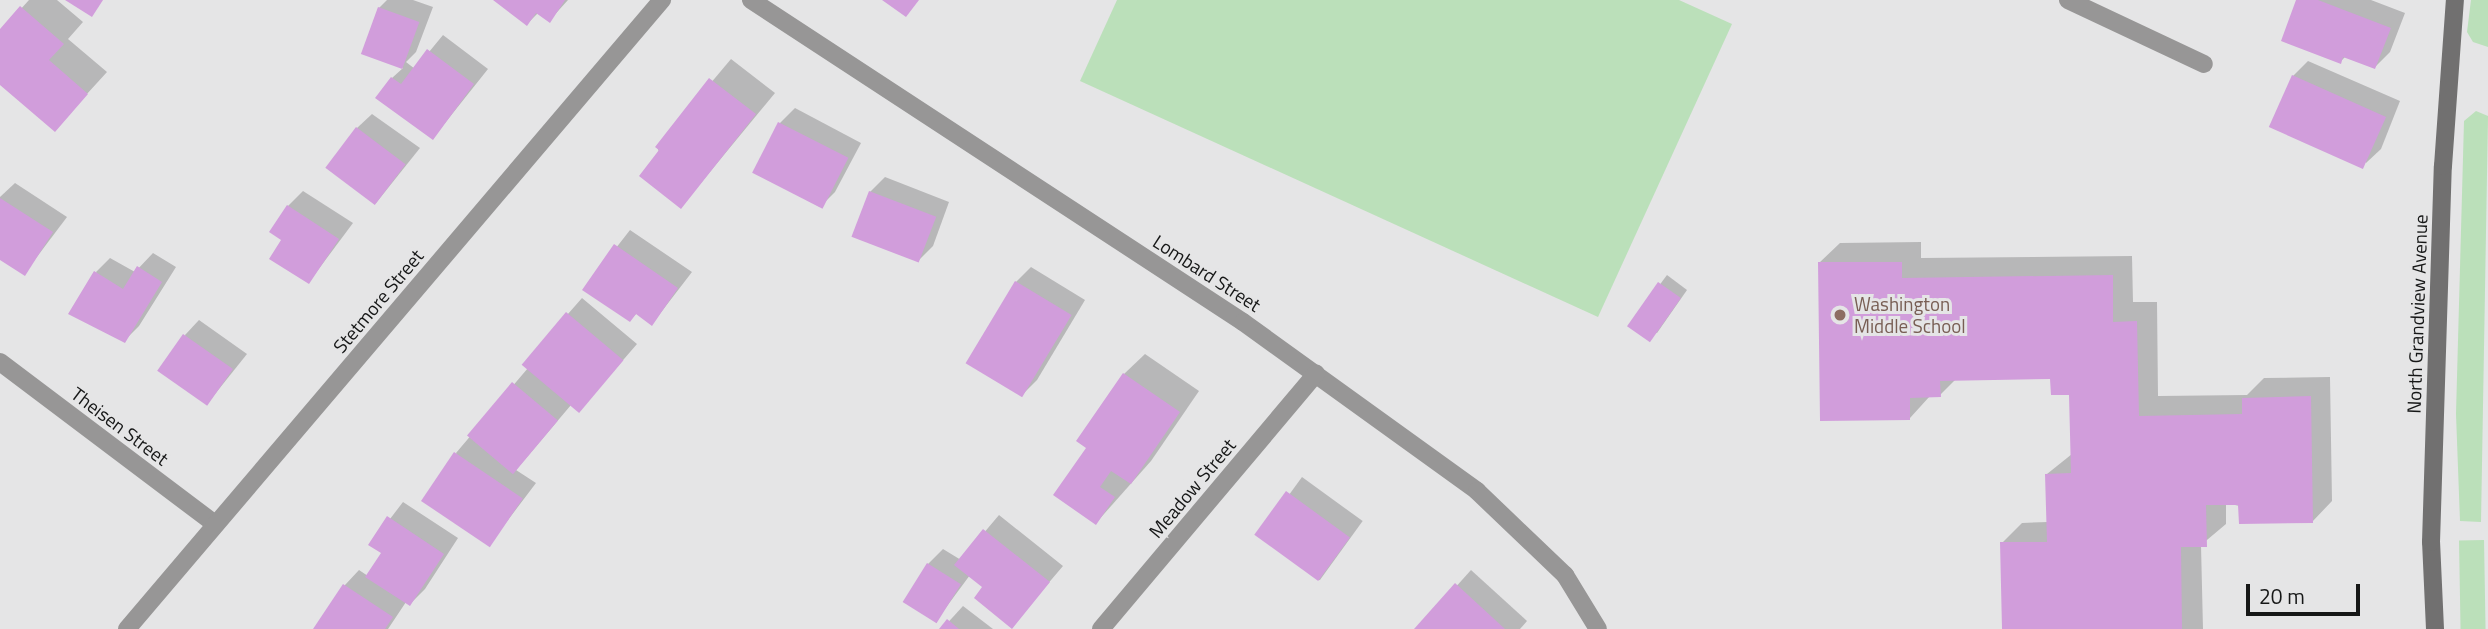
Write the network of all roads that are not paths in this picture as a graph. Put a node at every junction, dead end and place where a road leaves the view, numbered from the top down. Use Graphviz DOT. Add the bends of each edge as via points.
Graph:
graph roads {
  1 [pos="662,0"];
  2 [pos="751,0"];
  3 [pos="2068,0"];
  4 [pos="2455,0"];
  5 [pos="2204,64"];
  6 [pos="0,362"];
  7 [pos="1315,374"];
  8 [pos="215,524"];
  9 [pos="127,629"];
  10 [pos="1101,629"];
  11 [pos="1598,629"];
  12 [pos="2435,629"];
  1 -- 8 [label="street, Stetmore Street"];
  2 -- 7 [label="street, Lombard Street"];
  3 -- 5 [label="street"];
  4 -- 12 [label="main road, North Grandview Avenue" via="2442,166 2431,542"];
  6 -- 8 [label="street, Theisen Street"];
  7 -- 10 [label="street, Meadow Street"];
  7 -- 11 [label="street, Lombard Street" via="1477,491 1565,575"];
  8 -- 9 [label="street, Stetmore Street"];
}
